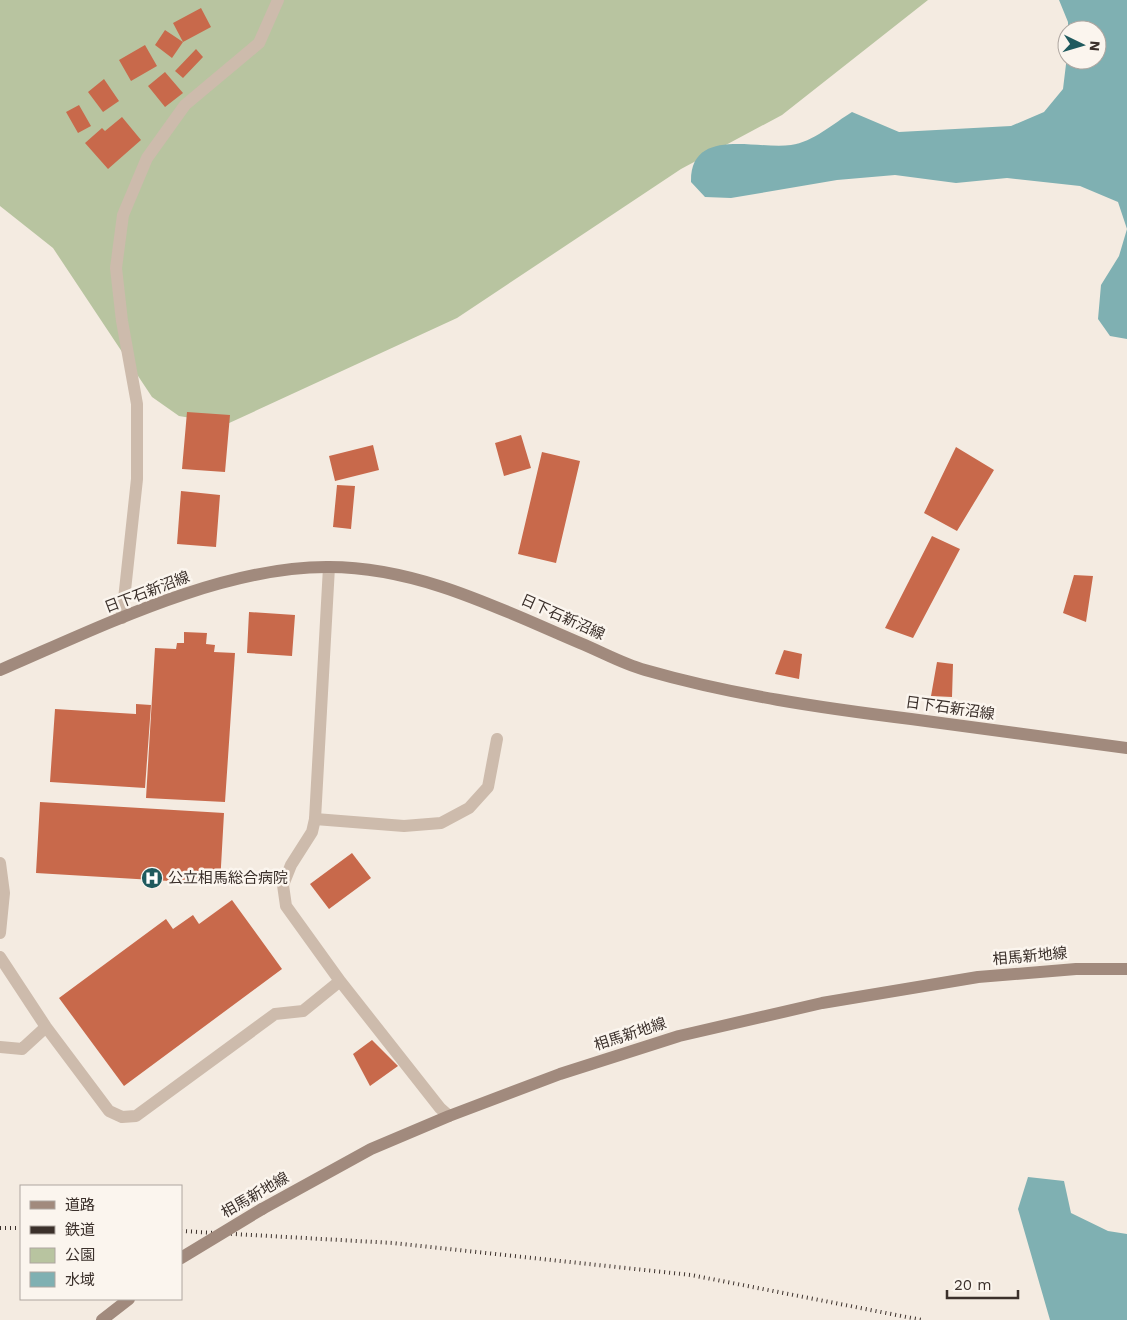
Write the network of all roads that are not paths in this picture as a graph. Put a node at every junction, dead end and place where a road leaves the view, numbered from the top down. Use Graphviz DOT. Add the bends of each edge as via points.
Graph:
graph roads {
  1 [pos="278,0"];
  2 [pos="329,566"];
  3 [pos="122,618"];
  4 [pos="0,670"];
  5 [pos="498,739"];
  6 [pos="1127,748"];
  7 [pos="314,819"];
  8 [pos="0,863"];
  9 [pos="0,933"];
  10 [pos="0,957"];
  11 [pos="1127,969"];
  12 [pos="340,980"];
  13 [pos="46,1027"];
  14 [pos="0,1047"];
  15 [pos="449,1116"];
  16 [pos="182,1257"];
  17 [pos="128,1300"];
  18 [pos="102,1320"];
  1 -- 3 [label="street" via="259,42 185,105 147,158 124,215 116,268 137,404 137,478"];
  2 -- 3 [label="main road, 日下石新沼線" via="285,570 214,584"];
  2 -- 6 [label="main road, 日下石新沼線" via="378,571 434,585 492,604 642,669 710,686 811,706"];
  2 -- 7 [label="street"];
  3 -- 4 [label="main road, 日下石新沼線"];
  5 -- 7 [label="street" via="488,788 469,808 441,822 404,826"];
  7 -- 12 [label="street" via="312,832 291,865 283,885 286,906"];
  8 -- 9 [label="street" via="4,894"];
  10 -- 13 [label="street"];
  11 -- 15 [label="main road, 相馬新地線" via="1076,969 978,977 822,1003 679,1036 560,1074"];
  12 -- 13 [label="street" via="302,1010 275,1014 136,1116 122,1117 109,1111"];
  12 -- 15 [label="street"];
  13 -- 14 [label="street" via="22,1049"];
  15 -- 16 [label="main road, 相馬新地線, bridge" via="371,1150 262,1209"];
  17 -- 18 [label="main road"];
}
